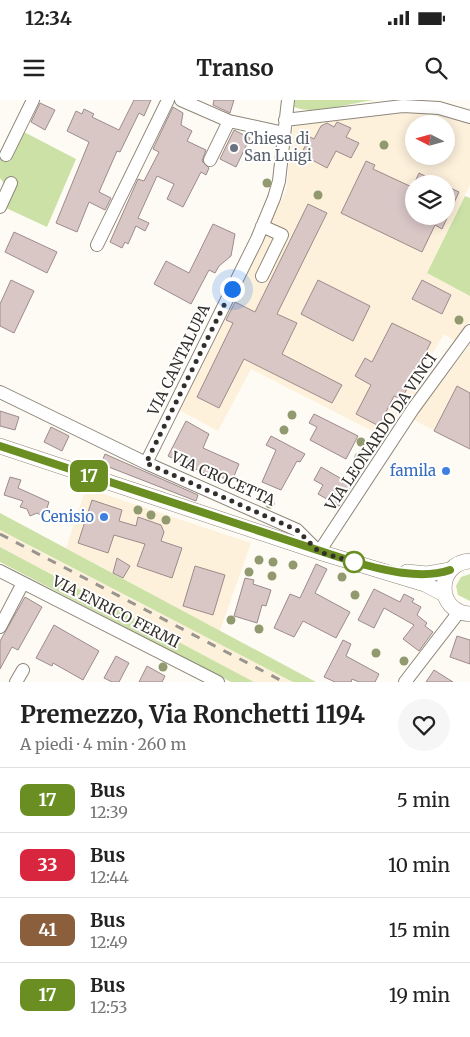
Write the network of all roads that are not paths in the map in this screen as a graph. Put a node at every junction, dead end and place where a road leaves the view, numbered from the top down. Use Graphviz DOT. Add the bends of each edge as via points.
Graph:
graph roads {
  1 [pos="33,100"];
  2 [pos="168,100"];
  3 [pos="180,100"];
  4 [pos="288,100"];
  5 [pos="470,117"];
  6 [pos="229,121"];
  7 [pos="284,126"];
  8 [pos="6,155"];
  9 [pos="210,160"];
  10 [pos="10,183"];
  11 [pos="0,207"];
  12 [pos="262,226"];
  13 [pos="97,246"];
  14 [pos="262,276"];
  15 [pos="470,331"];
  16 [pos="0,392"];
  17 [pos="3,444"];
  18 [pos="146,463"];
  19 [pos="319,552"];
  20 [pos="470,561"];
  21 [pos="378,569"];
  22 [pos="450,570"];
  23 [pos="0,571"];
  24 [pos="23,583"];
  25 [pos="444,594"];
  26 [pos="464,613"];
  27 [pos="0,627"];
  28 [pos="23,670"];
  29 [pos="16,682"];
  30 [pos="218,682"];
  31 [pos="404,682"];
  1 -- 8 [label="street"];
  2 -- 13 [label="street"];
  3 -- 6 [label="street"];
  4 -- 7 [label="street, VIA CANTALUPA"];
  5 -- 7 [label="street" via="439,108 403,106"];
  6 -- 7 [label="street"];
  6 -- 9 [label="street"];
  7 -- 12 [label="street, VIA CANTALUPA" via="277,190"];
  10 -- 11 [label="street"];
  12 -- 14 [label="street" via="282,235"];
  12 -- 18 [label="street, VIA CANTALUPA"];
  15 -- 19 [label="street, VIA LEONARDO DA VINCI" via="413,409"];
  16 -- 18 [label="street, VIA CROCETTA"];
  17 -- 19 [label="main road"];
  18 -- 19 [label="street, VIA CROCETTA" via="297,530"];
  19 -- 21 [label="main road"];
  20 -- 22 [label="main road" via="459,563"];
  21 -- 22 [label="main road" via="424,574"];
  21 -- 25 [label="main road" via="425,584"];
  22 -- 25 [label="main road" via="444,582"];
  23 -- 24 [label="street, VIA ENRICO FERMI"];
  24 -- 27 [label="street"];
  24 -- 30 [label="street, VIA ENRICO FERMI"];
  25 -- 26 [label="main road" via="449,605"];
  26 -- 31 [label="street"];
  28 -- 29 [label="street"];
}
